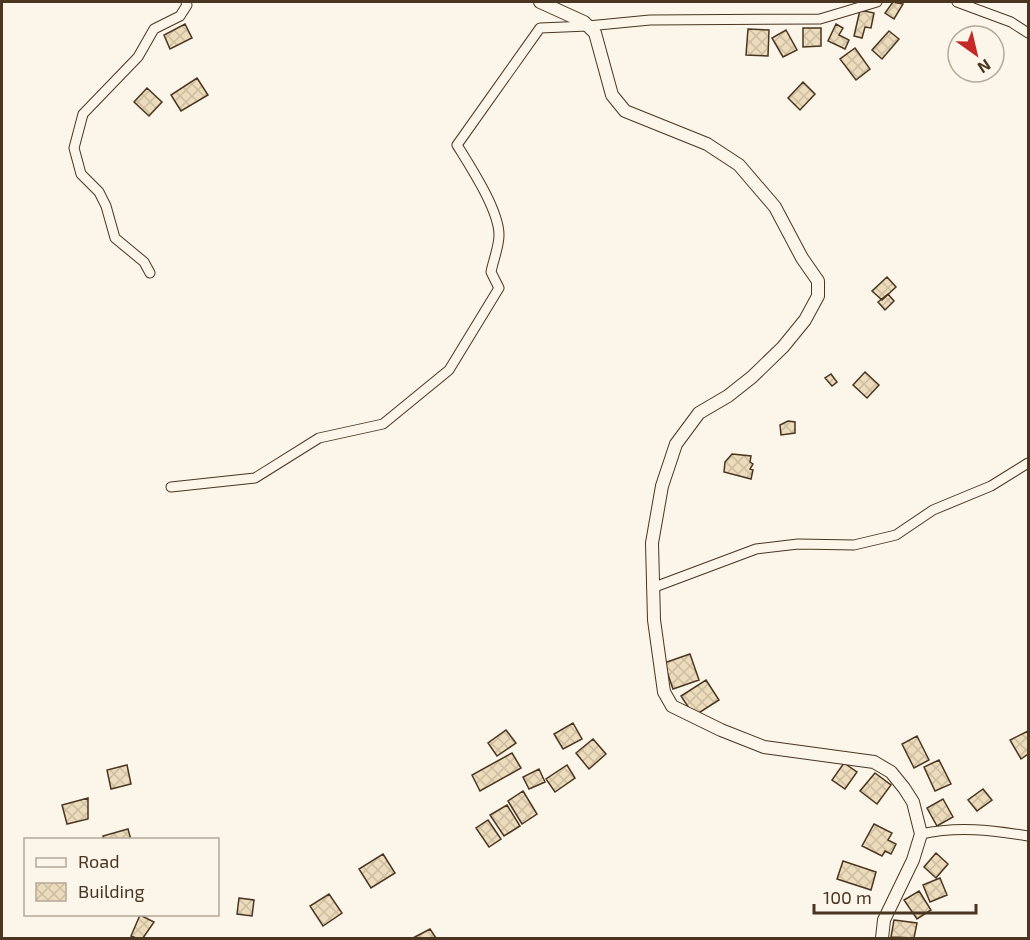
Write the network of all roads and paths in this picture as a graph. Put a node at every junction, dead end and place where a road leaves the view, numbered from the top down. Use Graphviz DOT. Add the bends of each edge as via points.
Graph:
graph roads {
  1 [pos="186,2"];
  2 [pos="540,2"];
  3 [pos="877,2"];
  4 [pos="957,2"];
  5 [pos="588,26"];
  6 [pos="1029,33"];
  7 [pos="150,273"];
  8 [pos="1029,463"];
  9 [pos="171,487"];
  10 [pos="652,588"];
  11 [pos="921,834"];
  12 [pos="1029,836"];
  13 [pos="882,939"];
  1 -- 7 [label="street" via="180,16 154,29 138,57 83,114 74,148 81,174 102,199 115,238 144,262"];
  2 -- 5 [label="street"];
  3 -- 5 [label="street" via="820,19 650,20"];
  4 -- 6 [label="street"];
  5 -- 9 [label="street" via="540,28 457,146 478,179 499,234 491,272 499,288 449,370 383,424 319,438 255,478"];
  5 -- 10 [label="street" via="595,33 612,95 625,111 707,144 739,165 775,207 818,281 818,296 783,347 744,384 699,413 676,444 662,486 652,543"];
  8 -- 10 [label="street" via="992,486 933,510 896,535 854,545 798,544 756,549"];
  10 -- 11 [label="street" via="658,658 664,692 672,706 764,747 874,762 891,772 904,788 913,802"];
  11 -- 12 [label="street" via="974,829"];
  11 -- 13 [label="street" via="884,920"];
}
